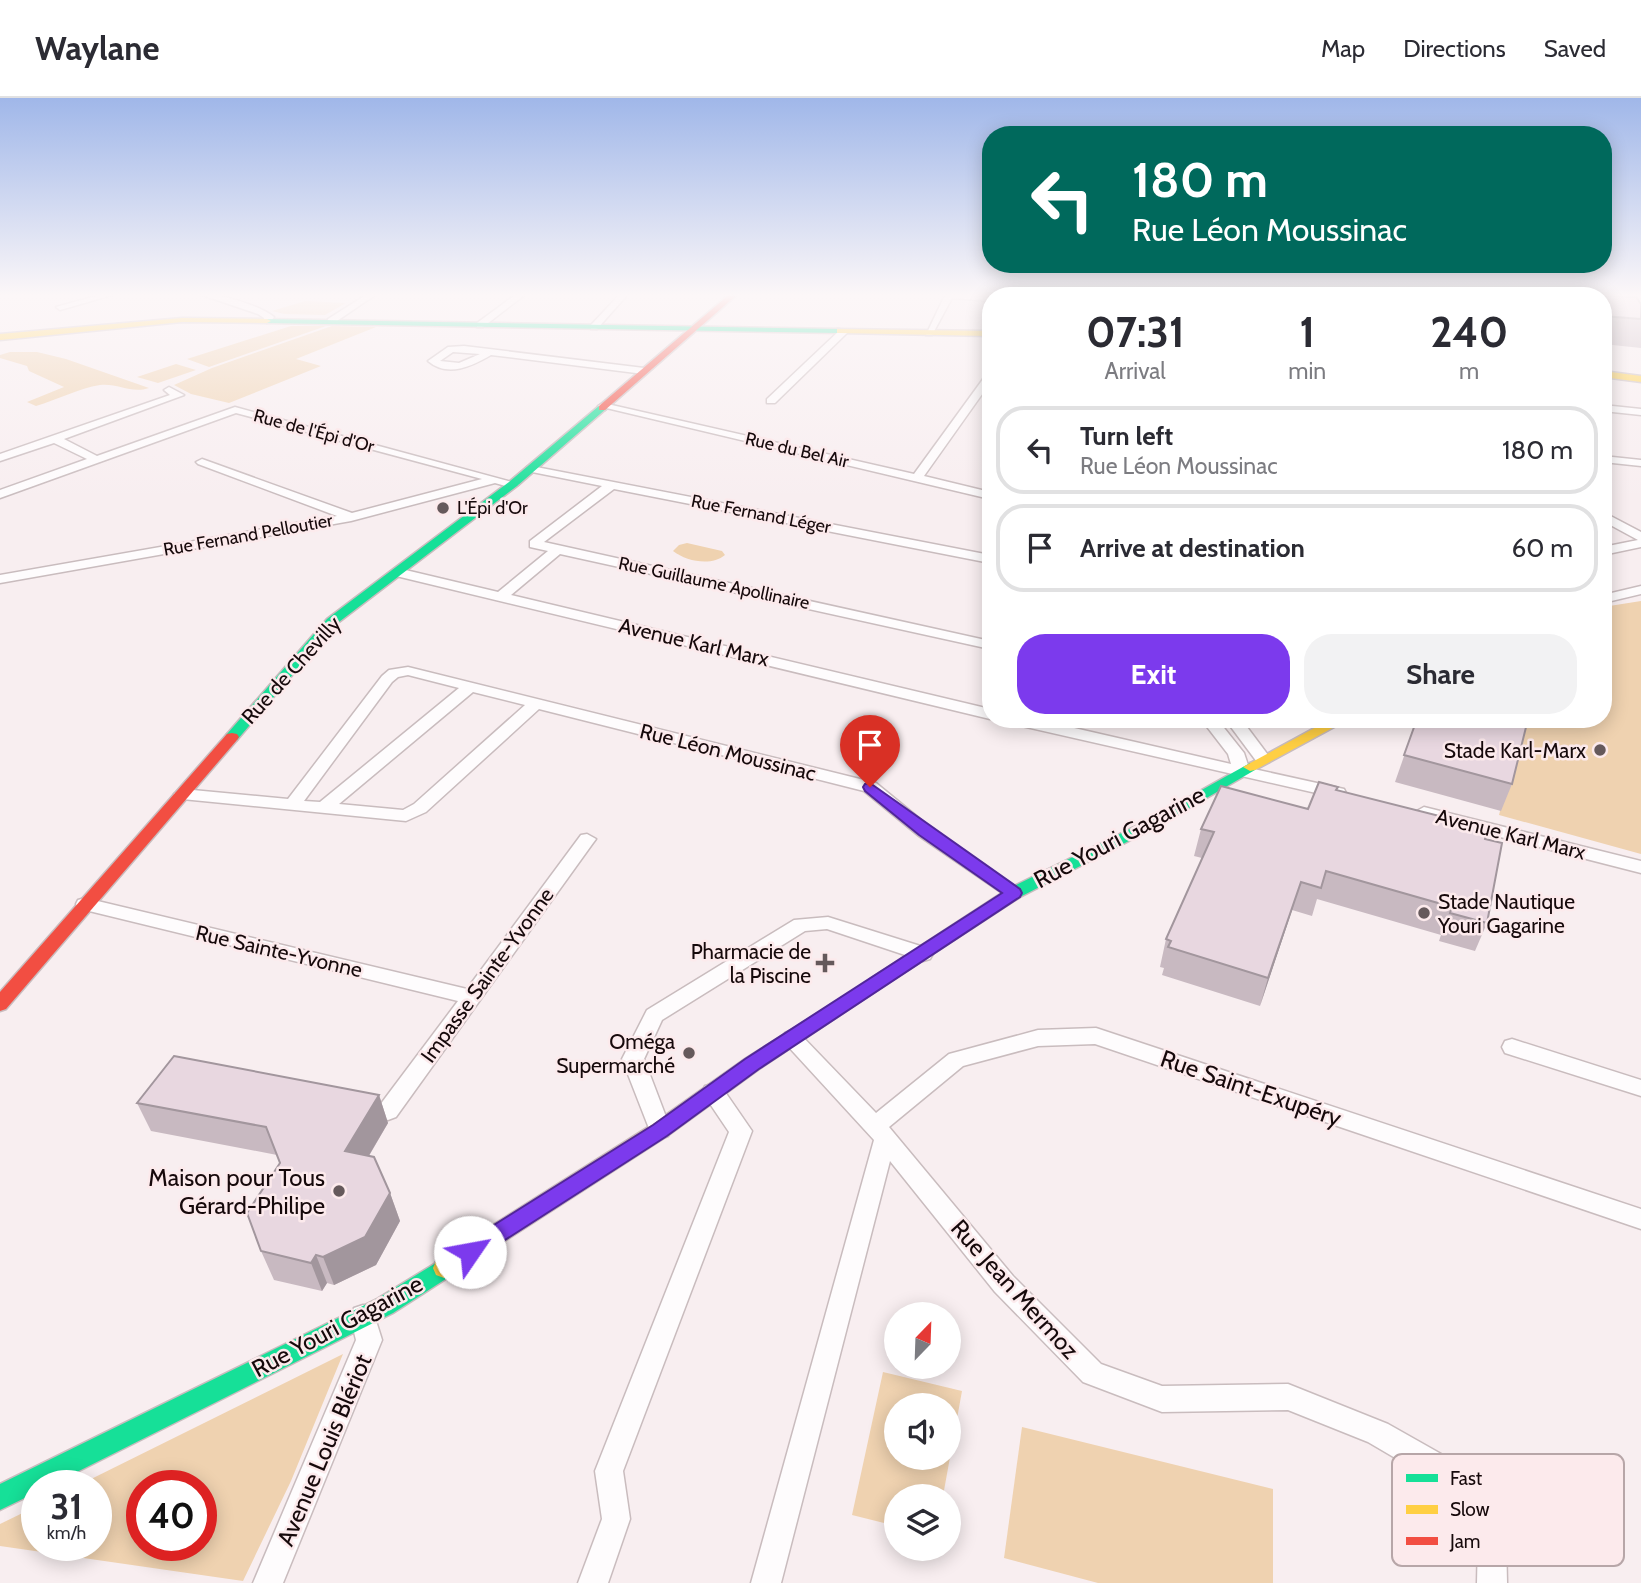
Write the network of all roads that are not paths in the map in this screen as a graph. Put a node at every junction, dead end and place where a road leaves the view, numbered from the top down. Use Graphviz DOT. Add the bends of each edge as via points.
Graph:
graph roads {
  1 [pos="568,362"];
  2 [pos="653,362"];
  3 [pos="811,362"];
  4 [pos="643,371"];
  5 [pos="1612,375"];
  6 [pos="1641,379"];
  7 [pos="982,388"];
  8 [pos="169,390"];
  9 [pos="771,401"];
  10 [pos="603,406"];
  11 [pos="1612,409"];
  12 [pos="1641,412"];
  13 [pos="56,439"];
  14 [pos="0,458"];
  15 [pos="95,459"];
  16 [pos="1612,459"];
  17 [pos="202,462"];
  18 [pos="1641,463"];
  19 [pos="531,469"];
  20 [pos="917,478"];
  21 [pos="492,480"];
  22 [pos="513,484"];
  23 [pos="613,484"];
  24 [pos="982,493"];
  25 [pos="0,494"];
  26 [pos="351,517"];
  27 [pos="1612,521"];
  28 [pos="1640,537"];
  29 [pos="1612,548"];
  30 [pos="558,549"];
  31 [pos="982,559"];
  32 [pos="397,572"];
  33 [pos="0,579"];
  34 [pos="1641,590"];
  35 [pos="500,597"];
  36 [pos="1612,597"];
  37 [pos="982,643"];
  38 [pos="468,688"];
  39 [pos="535,704"];
  40 [pos="982,712"];
  41 [pos="1053,728"];
  42 [pos="1216,728"];
  43 [pos="1240,728"];
  44 [pos="1324,728"];
  45 [pos="1263,759"];
  46 [pos="1242,771"];
  47 [pos="182,794"];
  48 [pos="1349,795"];
  49 [pos="292,805"];
  50 [pos="1402,807"];
  51 [pos="324,808"];
  52 [pos="587,839"];
  53 [pos="1641,867"];
  54 [pos="1014,893"];
  55 [pos="86,904"];
  56 [pos="923,954"];
  57 [pos="472,997"];
  58 [pos="0,1004"];
  59 [pos="792,1038"];
  60 [pos="1512,1047"];
  61 [pos="1641,1088"];
  62 [pos="713,1092"];
  63 [pos="387,1111"];
  64 [pos="660,1130"];
  65 [pos="880,1132"];
  66 [pos="1641,1219"];
  67 [pos="363,1316"];
  68 [pos="1414,1454"];
  69 [pos="0,1497"];
  70 [pos="268,1583"];
  71 [pos="593,1583"];
  72 [pos="766,1583"];
  1 -- 4 [label="street"];
  2 -- 4 [label="street, Rue de Chevilly"];
  3 -- 9 [label="street"];
  4 -- 10 [label="street, Rue de Chevilly"];
  5 -- 6 [label="street"];
  7 -- 20 [label="street"];
  8 -- 13 [label="street" via="179,395"];
  10 -- 19 [label="street, Rue de Chevilly"];
  10 -- 20 [label="street, Rue du Bel Air"];
  11 -- 12 [label="street"];
  13 -- 14 [label="street"];
  13 -- 15 [label="street"];
  15 -- 21 [label="street, Rue de l'Épi d'Or" via="238,410"];
  15 -- 25 [label="street, Rue de l'Épi d'Or"];
  16 -- 18 [label="street"];
  17 -- 26 [label="street"];
  19 -- 22 [label="street, Rue de Chevilly"];
  19 -- 23 [label="street, Rue Fernand Léger"];
  20 -- 24 [label="street, Rue du Bel Air"];
  21 -- 22 [label="street, Rue de l'Épi d'Or"];
  21 -- 26 [label="street, Rue Fernand Pelloutier"];
  22 -- 32 [label="street, Rue de Chevilly"];
  23 -- 30 [label="street, Rue Guillaume Apollinaire" via="534,544"];
  23 -- 31 [label="street, Rue Fernand Léger"];
  26 -- 33 [label="street, Rue Fernand Pelloutier"];
  27 -- 28 [label="street"];
  28 -- 29 [label="street"];
  30 -- 35 [label="street"];
  30 -- 37 [label="street, Rue Guillaume Apollinaire"];
  32 -- 35 [label="street, Avenue Karl Marx"];
  32 -- 47 [label="street, Rue de Chevilly" via="331,622"];
  34 -- 36 [label="street"];
  35 -- 40 [label="street, Avenue Karl Marx"];
  38 -- 39 [label="street, Rue Léon Moussinac"];
  38 -- 49 [label="street, Rue Léon Moussinac" via="408,671 394,673"];
  38 -- 51 [label="street"];
  39 -- 51 [label="street" via="411,814 402,817"];
  39 -- 54 [label="street, Rue Léon Moussinac" via="870,787 925,832"];
  41 -- 46 [label="street"];
  42 -- 46 [label="street" via="1236,753"];
  43 -- 45 [label="street"];
  44 -- 45 [label="street, Rue Youri Gagarine"];
  45 -- 46 [label="street, Rue Youri Gagarine"];
  46 -- 48 [label="street"];
  46 -- 54 [label="street, Rue Youri Gagarine" via="1153,823"];
  47 -- 49 [label="street"];
  47 -- 55 [label="street, Rue de Chevilly"];
  49 -- 51 [label="street"];
  50 -- 53 [label="street, Avenue Karl Marx"];
  52 -- 57 [label="street, Impasse Sainte-Yvonne"];
  54 -- 56 [label="street, Rue Youri Gagarine"];
  55 -- 57 [label="street, Rue Sainte-Yvonne"];
  55 -- 58 [label="street, Rue de Chevilly"];
  56 -- 59 [label="street, Rue Youri Gagarine"];
  56 -- 64 [label="street" via="828,923 801,925 654,1015 633,1059"];
  57 -- 63 [label="street, Impasse Sainte-Yvonne"];
  59 -- 62 [label="street, Rue Youri Gagarine"];
  59 -- 65 [label="street, Rue Jean Mermoz"];
  60 -- 61 [label="street"];
  62 -- 64 [label="street, Rue Youri Gagarine"];
  62 -- 71 [label="street" via="741,1131 609,1471 616,1519"];
  64 -- 67 [label="street, Rue Youri Gagarine"];
  65 -- 66 [label="street, Rue Saint-Exupéry" via="956,1060 1038,1038 1096,1036"];
  65 -- 68 [label="street, Rue Jean Mermoz" via="1004,1284 1093,1373 1162,1399 1288,1397 1378,1433"];
  65 -- 72 [label="street"];
  67 -- 69 [label="street, Rue Youri Gagarine"];
  67 -- 70 [label="street, Avenue Louis Blériot" via="369,1340"];
}
